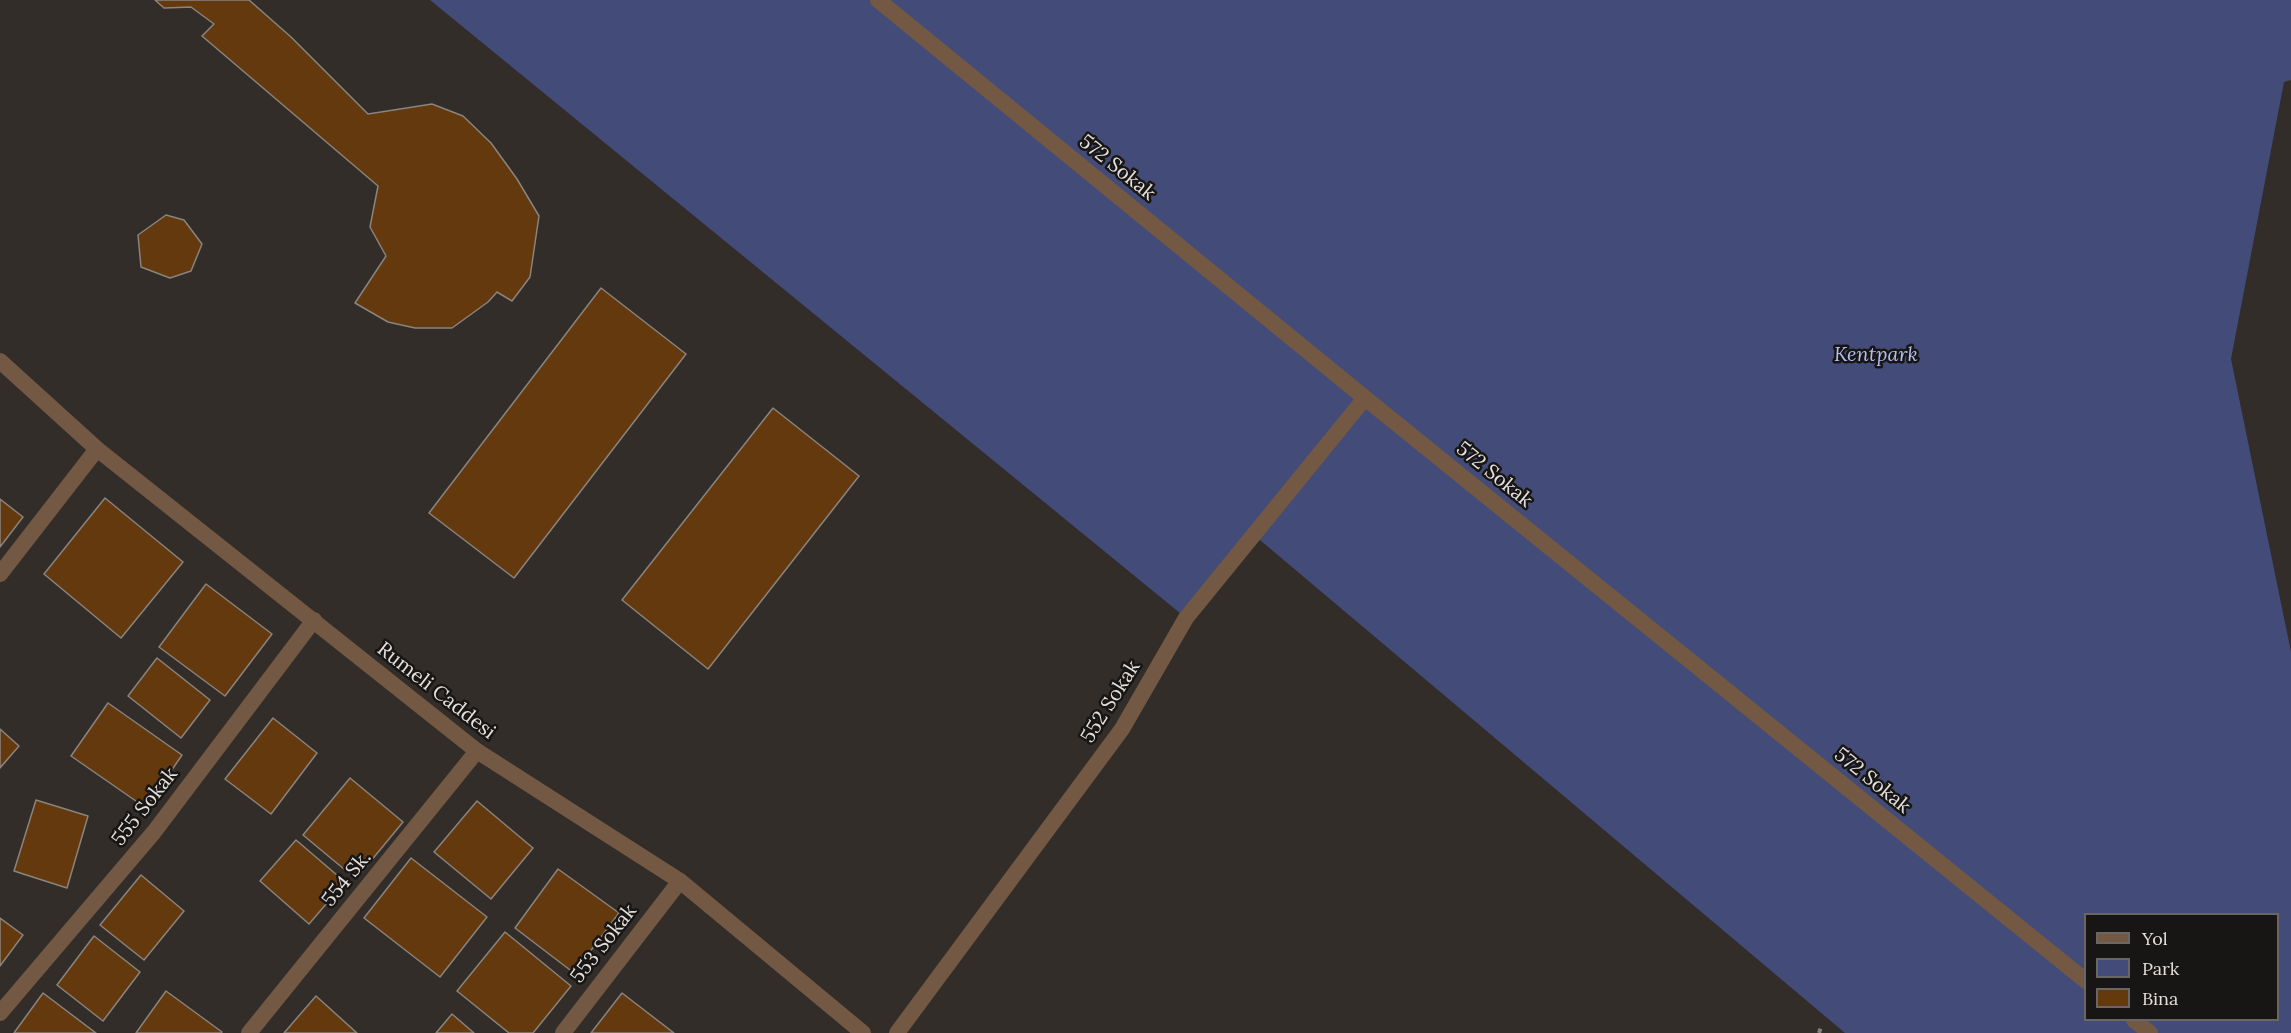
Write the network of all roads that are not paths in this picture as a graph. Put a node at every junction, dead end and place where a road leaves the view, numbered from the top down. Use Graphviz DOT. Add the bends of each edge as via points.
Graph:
graph roads {
  1 [pos="878,0"];
  2 [pos="0,361"];
  3 [pos="1365,398"];
  4 [pos="97,448"];
  5 [pos="0,573"];
  6 [pos="314,620"];
  7 [pos="477,751"];
  8 [pos="680,881"];
  9 [pos="2084,980"];
  10 [pos="0,1013"];
  11 [pos="2135,1021"];
  12 [pos="249,1033"];
  13 [pos="563,1033"];
  14 [pos="863,1033"];
  15 [pos="897,1033"];
  16 [pos="2150,1033"];
  1 -- 3 [label="street, 572 Sokak"];
  2 -- 4 [label="street, Rumeli Caddesi"];
  3 -- 9 [label="street, 572 Sokak"];
  3 -- 15 [label="street, 552 Sokak" via="1186,618 1122,729"];
  4 -- 5 [label="street"];
  4 -- 6 [label="street, Rumeli Caddesi"];
  6 -- 7 [label="street, Rumeli Caddesi"];
  6 -- 10 [label="street, 555 Sokak" via="154,832"];
  7 -- 8 [label="street, Rumeli Caddesi"];
  7 -- 12 [label="street, 554 Sk."];
  8 -- 13 [label="street, 553 Sokak"];
  8 -- 14 [label="street, Rumeli Caddesi"];
  11 -- 16 [label="street"];
}
